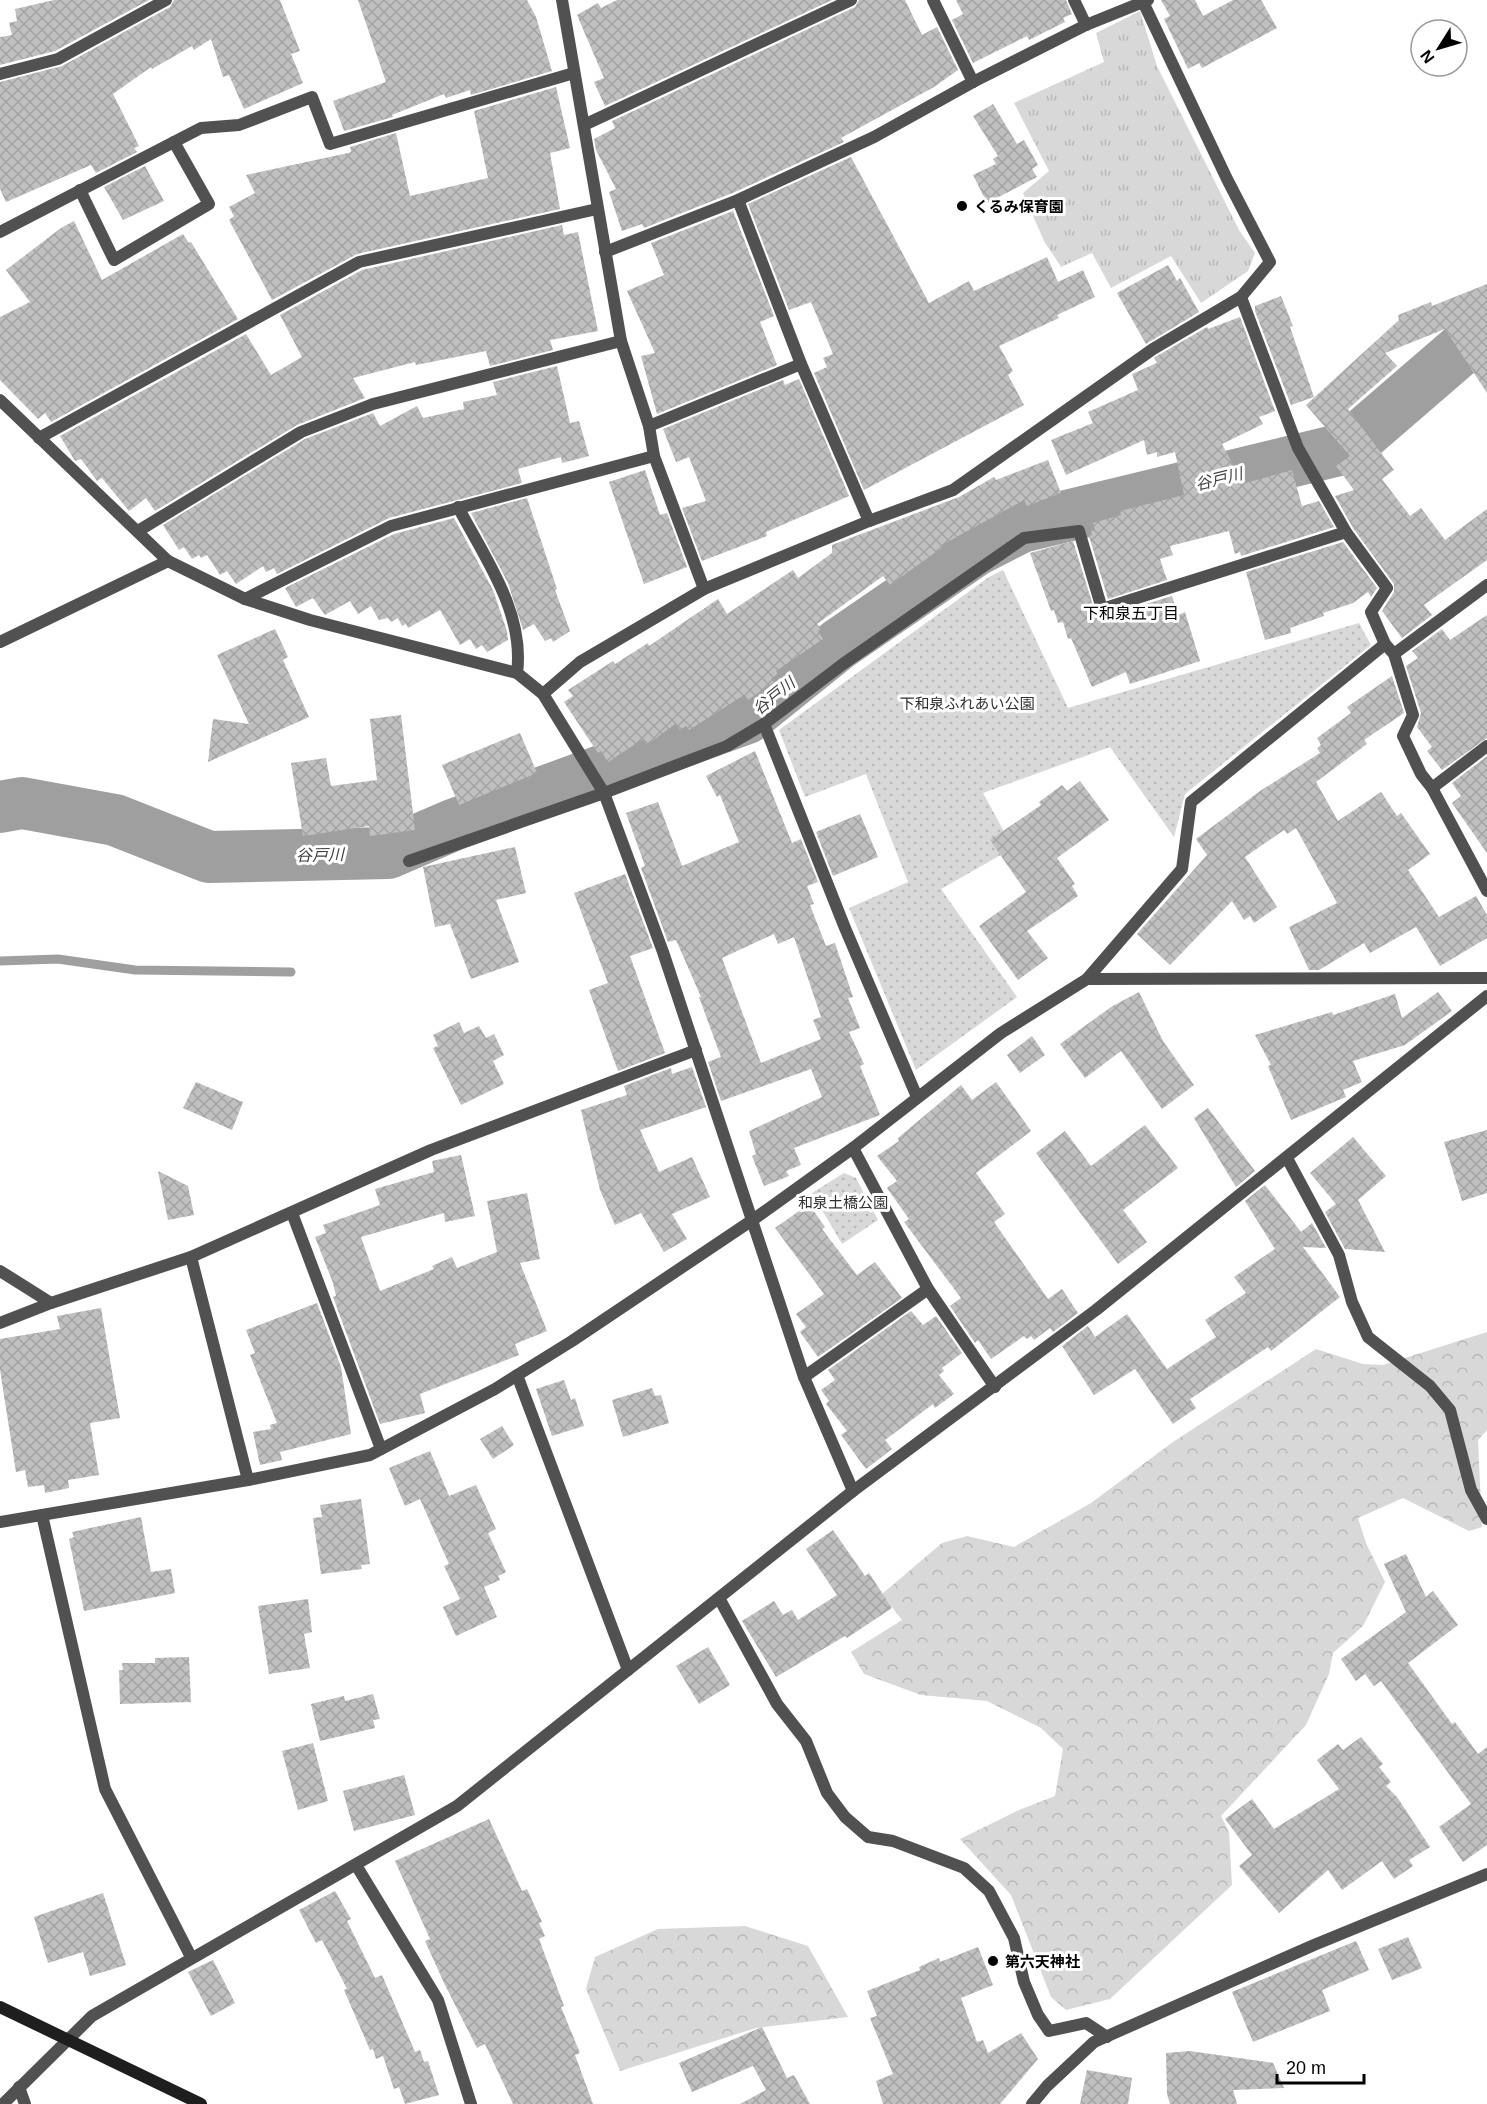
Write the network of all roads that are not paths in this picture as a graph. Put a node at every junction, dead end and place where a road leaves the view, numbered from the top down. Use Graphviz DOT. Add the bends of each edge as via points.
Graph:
graph roads {
  1 [pos="166,0"];
  2 [pos="562,0"];
  3 [pos="851,0"];
  4 [pos="933,0"];
  5 [pos="1074,0"];
  6 [pos="1146,1"];
  7 [pos="1086,26"];
  8 [pos="574,73"];
  9 [pos="0,74"];
  10 [pos="973,82"];
  11 [pos="584,125"];
  12 [pos="174,142"];
  13 [pos="80,190"];
  14 [pos="738,200"];
  15 [pos="597,209"];
  16 [pos="0,232"];
  17 [pos="605,252"];
  18 [pos="1241,297"];
  19 [pos="621,341"];
  20 [pos="801,364"];
  21 [pos="0,400"];
  22 [pos="649,426"];
  23 [pos="39,438"];
  24 [pos="654,456"];
  25 [pos="458,507"];
  26 [pos="869,520"];
  27 [pos="138,531"];
  28 [pos="1346,532"];
  29 [pos="168,561"];
  30 [pos="1487,585"];
  31 [pos="704,589"];
  32 [pos="245,599"];
  33 [pos="0,642"];
  34 [pos="1385,644"];
  35 [pos="1394,654"];
  36 [pos="518,673"];
  37 [pos="543,694"];
  38 [pos="764,724"];
  39 [pos="1487,746"];
  40 [pos="1432,788"];
  41 [pos="601,790"];
  42 [pos="409,861"];
  43 [pos="1487,891"];
  44 [pos="1487,978"];
  45 [pos="1087,979"];
  46 [pos="1487,996"];
  47 [pos="696,1050"];
  48 [pos="917,1097"];
  49 [pos="853,1148"];
  50 [pos="1287,1158"];
  51 [pos="292,1213"];
  52 [pos="754,1219"];
  53 [pos="191,1257"];
  54 [pos="0,1271"];
  55 [pos="928,1289"];
  56 [pos="51,1303"];
  57 [pos="0,1323"];
  58 [pos="517,1375"];
  59 [pos="804,1377"];
  60 [pos="995,1387"];
  61 [pos="381,1449"];
  62 [pos="248,1480"];
  63 [pos="853,1491"];
  64 [pos="42,1515"];
  65 [pos="1487,1519"];
  66 [pos="0,1522"];
  67 [pos="718,1598"];
  68 [pos="628,1670"];
  69 [pos="356,1865"];
  70 [pos="1487,1874"];
  71 [pos="191,1957"];
  72 [pos="0,2007"];
  73 [pos="1107,2037"];
  74 [pos="69,2040"];
  75 [pos="18,2087"];
  76 [pos="3,2104"];
  77 [pos="25,2104"];
  78 [pos="201,2104"];
  79 [pos="471,2104"];
  80 [pos="1032,2104"];
  1 -- 9 [label="street" via="58,59"];
  2 -- 8 [label="street"];
  3 -- 11 [label="street"];
  4 -- 10 [label="street"];
  5 -- 7 [label="street"];
  6 -- 7 [label="street"];
  6 -- 18 [label="street" via="1270,262"];
  7 -- 10 [label="street"];
  8 -- 11 [label="street"];
  8 -- 12 [label="street" via="330,144 312,97 239,125 201,128"];
  10 -- 14 [label="street" via="873,137"];
  11 -- 15 [label="street"];
  12 -- 13 [label="street"];
  12 -- 13 [label="street" via="209,204 114,260"];
  13 -- 16 [label="street"];
  14 -- 17 [label="street"];
  14 -- 20 [label="street"];
  15 -- 17 [label="street"];
  15 -- 23 [label="street" via="359,262"];
  17 -- 19 [label="street"];
  18 -- 26 [label="street" via="1153,349 953,490"];
  18 -- 28 [label="street" via="1298,448"];
  19 -- 22 [label="street"];
  19 -- 27 [label="street" via="373,404 301,432"];
  20 -- 22 [label="street"];
  20 -- 26 [label="street"];
  21 -- 23 [label="street"];
  22 -- 24 [label="street"];
  23 -- 27 [label="street"];
  24 -- 25 [label="street"];
  24 -- 31 [label="street"];
  25 -- 32 [label="street" via="391,526"];
  25 -- 36 [label="street" via="512,612 520,651"];
  26 -- 31 [label="street"];
  27 -- 29 [label="street"];
  28 -- 34 [label="street" via="1387,588 1371,612"];
  28 -- 38 [label="street" via="1102,609 1079,531 1024,538 843,663"];
  29 -- 32 [label="street"];
  29 -- 33 [label="street"];
  30 -- 35 [label="street"];
  31 -- 37 [label="street" via="580,662"];
  32 -- 36 [label="street" via="309,620"];
  34 -- 35 [label="street"];
  34 -- 45 [label="street" via="1191,802 1182,869"];
  35 -- 40 [label="street" via="1413,716 1403,736"];
  36 -- 37 [label="street"];
  37 -- 41 [label="street"];
  38 -- 41 [label="street" via="727,746"];
  38 -- 48 [label="street"];
  39 -- 40 [label="street"];
  40 -- 43 [label="street"];
  41 -- 42 [label="street"];
  41 -- 47 [label="street"];
  44 -- 45 [label="street"];
  45 -- 48 [label="street" via="1001,1033"];
  46 -- 50 [label="street"];
  47 -- 51 [label="street" via="430,1150"];
  47 -- 52 [label="street"];
  48 -- 49 [label="street"];
  49 -- 52 [label="street"];
  49 -- 55 [label="street"];
  50 -- 60 [label="street"];
  50 -- 65 [label="street" via="1339,1255 1352,1302 1368,1337 1430,1386 1450,1410 1470,1490"];
  51 -- 53 [label="street"];
  51 -- 61 [label="street"];
  52 -- 58 [label="street"];
  52 -- 59 [label="street"];
  53 -- 56 [label="street"];
  53 -- 62 [label="street"];
  54 -- 56 [label="street"];
  55 -- 59 [label="street"];
  55 -- 60 [label="street"];
  56 -- 57 [label="street"];
  58 -- 61 [label="street"];
  58 -- 68 [label="street"];
  59 -- 63 [label="street"];
  60 -- 63 [label="street"];
  61 -- 62 [label="street" via="326,1466"];
  62 -- 64 [label="street"];
  63 -- 67 [label="street"];
  64 -- 66 [label="street"];
  64 -- 71 [label="street" via="105,1789"];
  67 -- 68 [label="street"];
  67 -- 73 [label="street" via="777,1704 806,1741 827,1793 845,1817 867,1837 893,1841 964,1868 988,1891 1014,1938 1024,1982 1049,2031 1086,2024"];
  68 -- 69 [label="street" via="457,1806"];
  69 -- 71 [label="street"];
  69 -- 79 [label="street" via="438,2000"];
  70 -- 73 [label="street"];
  71 -- 74 [label="street" via="92,2016"];
  72 -- 74 [label="street"];
  73 -- 80 [label="street" via="1094,2042"];
  74 -- 75 [label="street"];
  74 -- 78 [label="street"];
  75 -- 76 [label="street"];
  75 -- 77 [label="street"];
}
